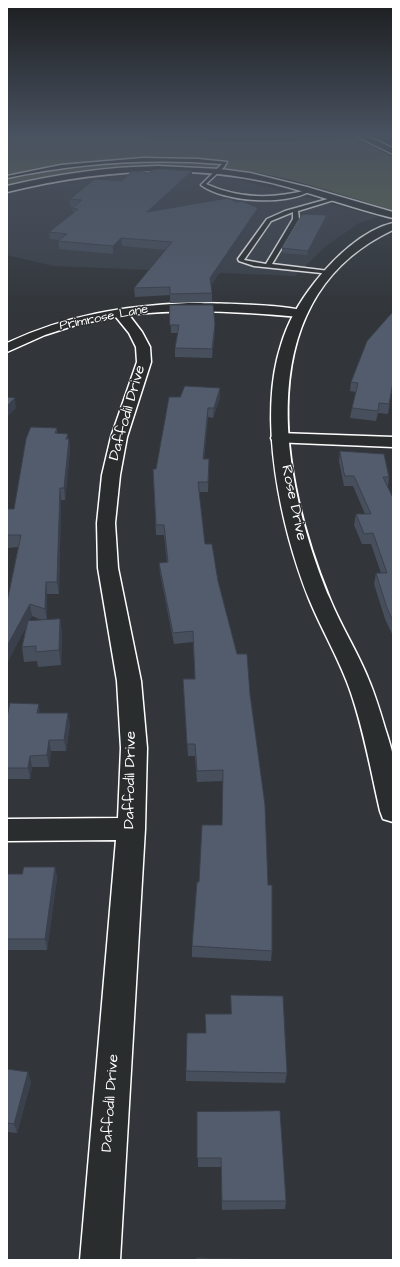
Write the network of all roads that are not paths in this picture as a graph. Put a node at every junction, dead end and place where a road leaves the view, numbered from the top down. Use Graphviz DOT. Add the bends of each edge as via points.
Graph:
graph roads {
  1 [pos="236,195"];
  2 [pos="291,195"];
  3 [pos="324,195"];
  4 [pos="335,198"];
  5 [pos="295,210"];
  6 [pos="393,215"];
  7 [pos="393,226"];
  8 [pos="268,266"];
  9 [pos="329,273"];
  10 [pos="120,313"];
  11 [pos="300,313"];
  12 [pos="7,348"];
  13 [pos="279,438"];
  14 [pos="393,442"];
  15 [pos="393,810"];
  16 [pos="131,829"];
  17 [pos="7,830"];
  18 [pos="100,1260"];
  1 -- 2 [label="lane" via="257,200"];
  3 -- 4 [label="street"];
  4 -- 5 [label="lane"];
  4 -- 6 [label="street"];
  5 -- 8 [label="lane" via="296,219"];
  5 -- 8 [label="lane" via="269,220 241,259 247,263"];
  7 -- 9 [label="street, Rose Drive" via="352,249"];
  8 -- 9 [label="lane"];
  9 -- 11 [label="street, Rose Drive"];
  10 -- 11 [label="street, Primrose Lane" via="159,308 218,307"];
  10 -- 12 [label="street, Primrose Lane" via="50,329"];
  10 -- 16 [label="street, Daffodil Drive" via="143,347 144,362 119,437 106,523 108,568 129,681 134,748"];
  11 -- 13 [label="street, Rose Drive" via="284,363 280,392"];
  13 -- 14 [label="street"];
  13 -- 15 [label="street, Rose Drive" via="298,532 314,585 362,692"];
  16 -- 17 [label="street"];
  16 -- 18 [label="street, Daffodil Drive"];
}
